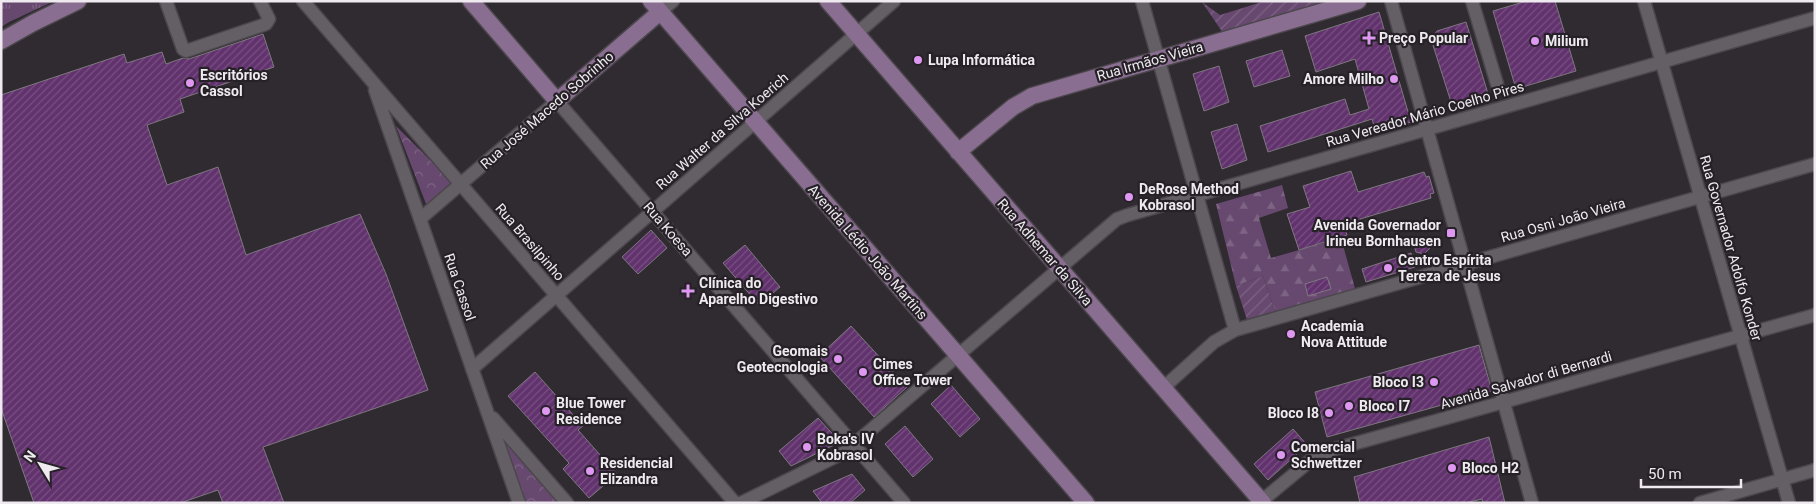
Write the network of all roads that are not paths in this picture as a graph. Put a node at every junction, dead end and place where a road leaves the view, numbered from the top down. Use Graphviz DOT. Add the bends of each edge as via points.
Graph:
graph roads {
  1 [pos="78,1"];
  2 [pos="166,1"];
  3 [pos="260,1"];
  4 [pos="303,1"];
  5 [pos="471,1"];
  6 [pos="673,1"];
  7 [pos="828,1"];
  8 [pos="894,1"];
  9 [pos="1142,1"];
  10 [pos="1358,1"];
  11 [pos="1391,1"];
  12 [pos="1472,1"];
  13 [pos="1644,1"];
  14 [pos="655,7"];
  15 [pos="1815,18"];
  16 [pos="856,34"];
  17 [pos="1,41"];
  18 [pos="1158,58"];
  19 [pos="1662,62"];
  20 [pos="372,82"];
  21 [pos="1497,84"];
  22 [pos="557,101"];
  23 [pos="755,122"];
  24 [pos="1427,129"];
  25 [pos="958,152"];
  26 [pos="1815,164"];
  27 [pos="460,184"];
  28 [pos="1197,195"];
  29 [pos="1700,197"];
  30 [pos="653,212"];
  31 [pos="420,219"];
  32 [pos="1465,264"];
  33 [pos="1059,268"];
  34 [pos="557,296"];
  35 [pos="1815,315"];
  36 [pos="1235,330"];
  37 [pos="1741,336"];
  38 [pos="958,356"];
  39 [pos="472,369"];
  40 [pos="1163,388"];
  41 [pos="1504,402"];
  42 [pos="487,412"];
  43 [pos="855,446"];
  44 [pos="1815,470"];
  45 [pos="1782,480"];
  46 [pos="1261,502"];
  47 [pos="519,503"];
  48 [pos="567,503"];
  49 [pos="735,503"];
  50 [pos="741,503"];
  51 [pos="904,503"];
  52 [pos="1086,503"];
  53 [pos="1532,503"];
  54 [pos="1700,503"];
  55 [pos="1789,503"];
  1 -- 17 [label="main road"];
  2 -- 3 [label="street" via="186,51 266,24 270,19"];
  4 -- 20 [label="street, Rua Brasilpinho"];
  5 -- 22 [label="main road, Rua Koesa"];
  6 -- 14 [label="street, Rua José Macedo Sobrinho"];
  7 -- 16 [label="main road, Rua Adhemar da Silva"];
  8 -- 16 [label="street, Rua Walter da Silva Koerich"];
  9 -- 18 [label="street"];
  10 -- 18 [label="main road, Rua Irmãos Vieira"];
  11 -- 24 [label="street"];
  12 -- 21 [label="street"];
  13 -- 19 [label="street, Rua Governador Adolfo Konder"];
  14 -- 22 [label="main road, Rua José Macedo Sobrinho"];
  14 -- 23 [label="main road, Avenida Lédio João Martins"];
  15 -- 19 [label="street, Rua Vereador Mário Coelho Pires"];
  16 -- 23 [label="street, Rua Walter da Silva Koerich"];
  16 -- 25 [label="main road, Rua Adhemar da Silva"];
  18 -- 25 [label="main road, Rua Irmãos Vieira" via="1032,96 1013,107"];
  18 -- 28 [label="street"];
  19 -- 24 [label="street, Rua Vereador Mário Coelho Pires"];
  19 -- 29 [label="street, Rua Governador Adolfo Konder"];
  20 -- 27 [label="street, Rua Brasilpinho"];
  20 -- 31 [label="street, Rua Cassol"];
  22 -- 27 [label="street, Rua José Macedo Sobrinho"];
  22 -- 30 [label="street, Rua Koesa"];
  23 -- 30 [label="street, Rua Walter da Silva Koerich"];
  23 -- 38 [label="main road, Avenida Lédio João Martins"];
  24 -- 28 [label="street, Rua Vereador Mário Coelho Pires"];
  24 -- 32 [label="street"];
  25 -- 33 [label="main road, Rua Adhemar da Silva"];
  26 -- 29 [label="street, Rua Osni João Vieira"];
  27 -- 31 [label="street, Rua José Macedo Sobrinho"];
  27 -- 34 [label="street, Rua Brasilpinho"];
  28 -- 33 [label="street, Rua Vereador Mário Coelho Pires" via="1117,219"];
  28 -- 36 [label="street"];
  29 -- 32 [label="street, Rua Osni João Vieira"];
  29 -- 37 [label="street, Rua Governador Adolfo Konder"];
  30 -- 34 [label="street, Rua Walter da Silva Koerich"];
  30 -- 43 [label="street, Rua Koesa"];
  31 -- 39 [label="street, Rua Cassol"];
  32 -- 36 [label="street, Rua Osni João Vieira"];
  32 -- 41 [label="street"];
  33 -- 38 [label="street, Rua Vereador Mário Coelho Pires"];
  33 -- 40 [label="main road, Rua Adhemar da Silva"];
  34 -- 39 [label="street, Rua Walter da Silva Koerich"];
  34 -- 49 [label="street, Rua Brasilpinho"];
  35 -- 37 [label="street, Avenida Salvador di Bernardi"];
  36 -- 40 [label="street, Rua Osni João Vieira" via="1214,342"];
  37 -- 41 [label="street, Avenida Salvador di Bernardi"];
  37 -- 45 [label="street, Rua Governador Adolfo Konder"];
  38 -- 43 [label="street, Rua Vereador Mário Coelho Pires"];
  38 -- 52 [label="main road, Avenida Lédio João Martins"];
  39 -- 42 [label="street, Rua Cassol"];
  40 -- 46 [label="main road, Rua Adhemar da Silva"];
  41 -- 46 [label="street, Avenida Salvador di Bernardi" via="1322,454"];
  41 -- 53 [label="street"];
  42 -- 47 [label="street, Rua Cassol"];
  42 -- 48 [label="street"];
  43 -- 50 [label="street, Rua Vereador Mário Coelho Pires" via="839,457"];
  43 -- 51 [label="street, Rua Koesa"];
  44 -- 45 [label="street"];
  45 -- 54 [label="street"];
  45 -- 55 [label="street, Rua Governador Adolfo Konder"];
}
